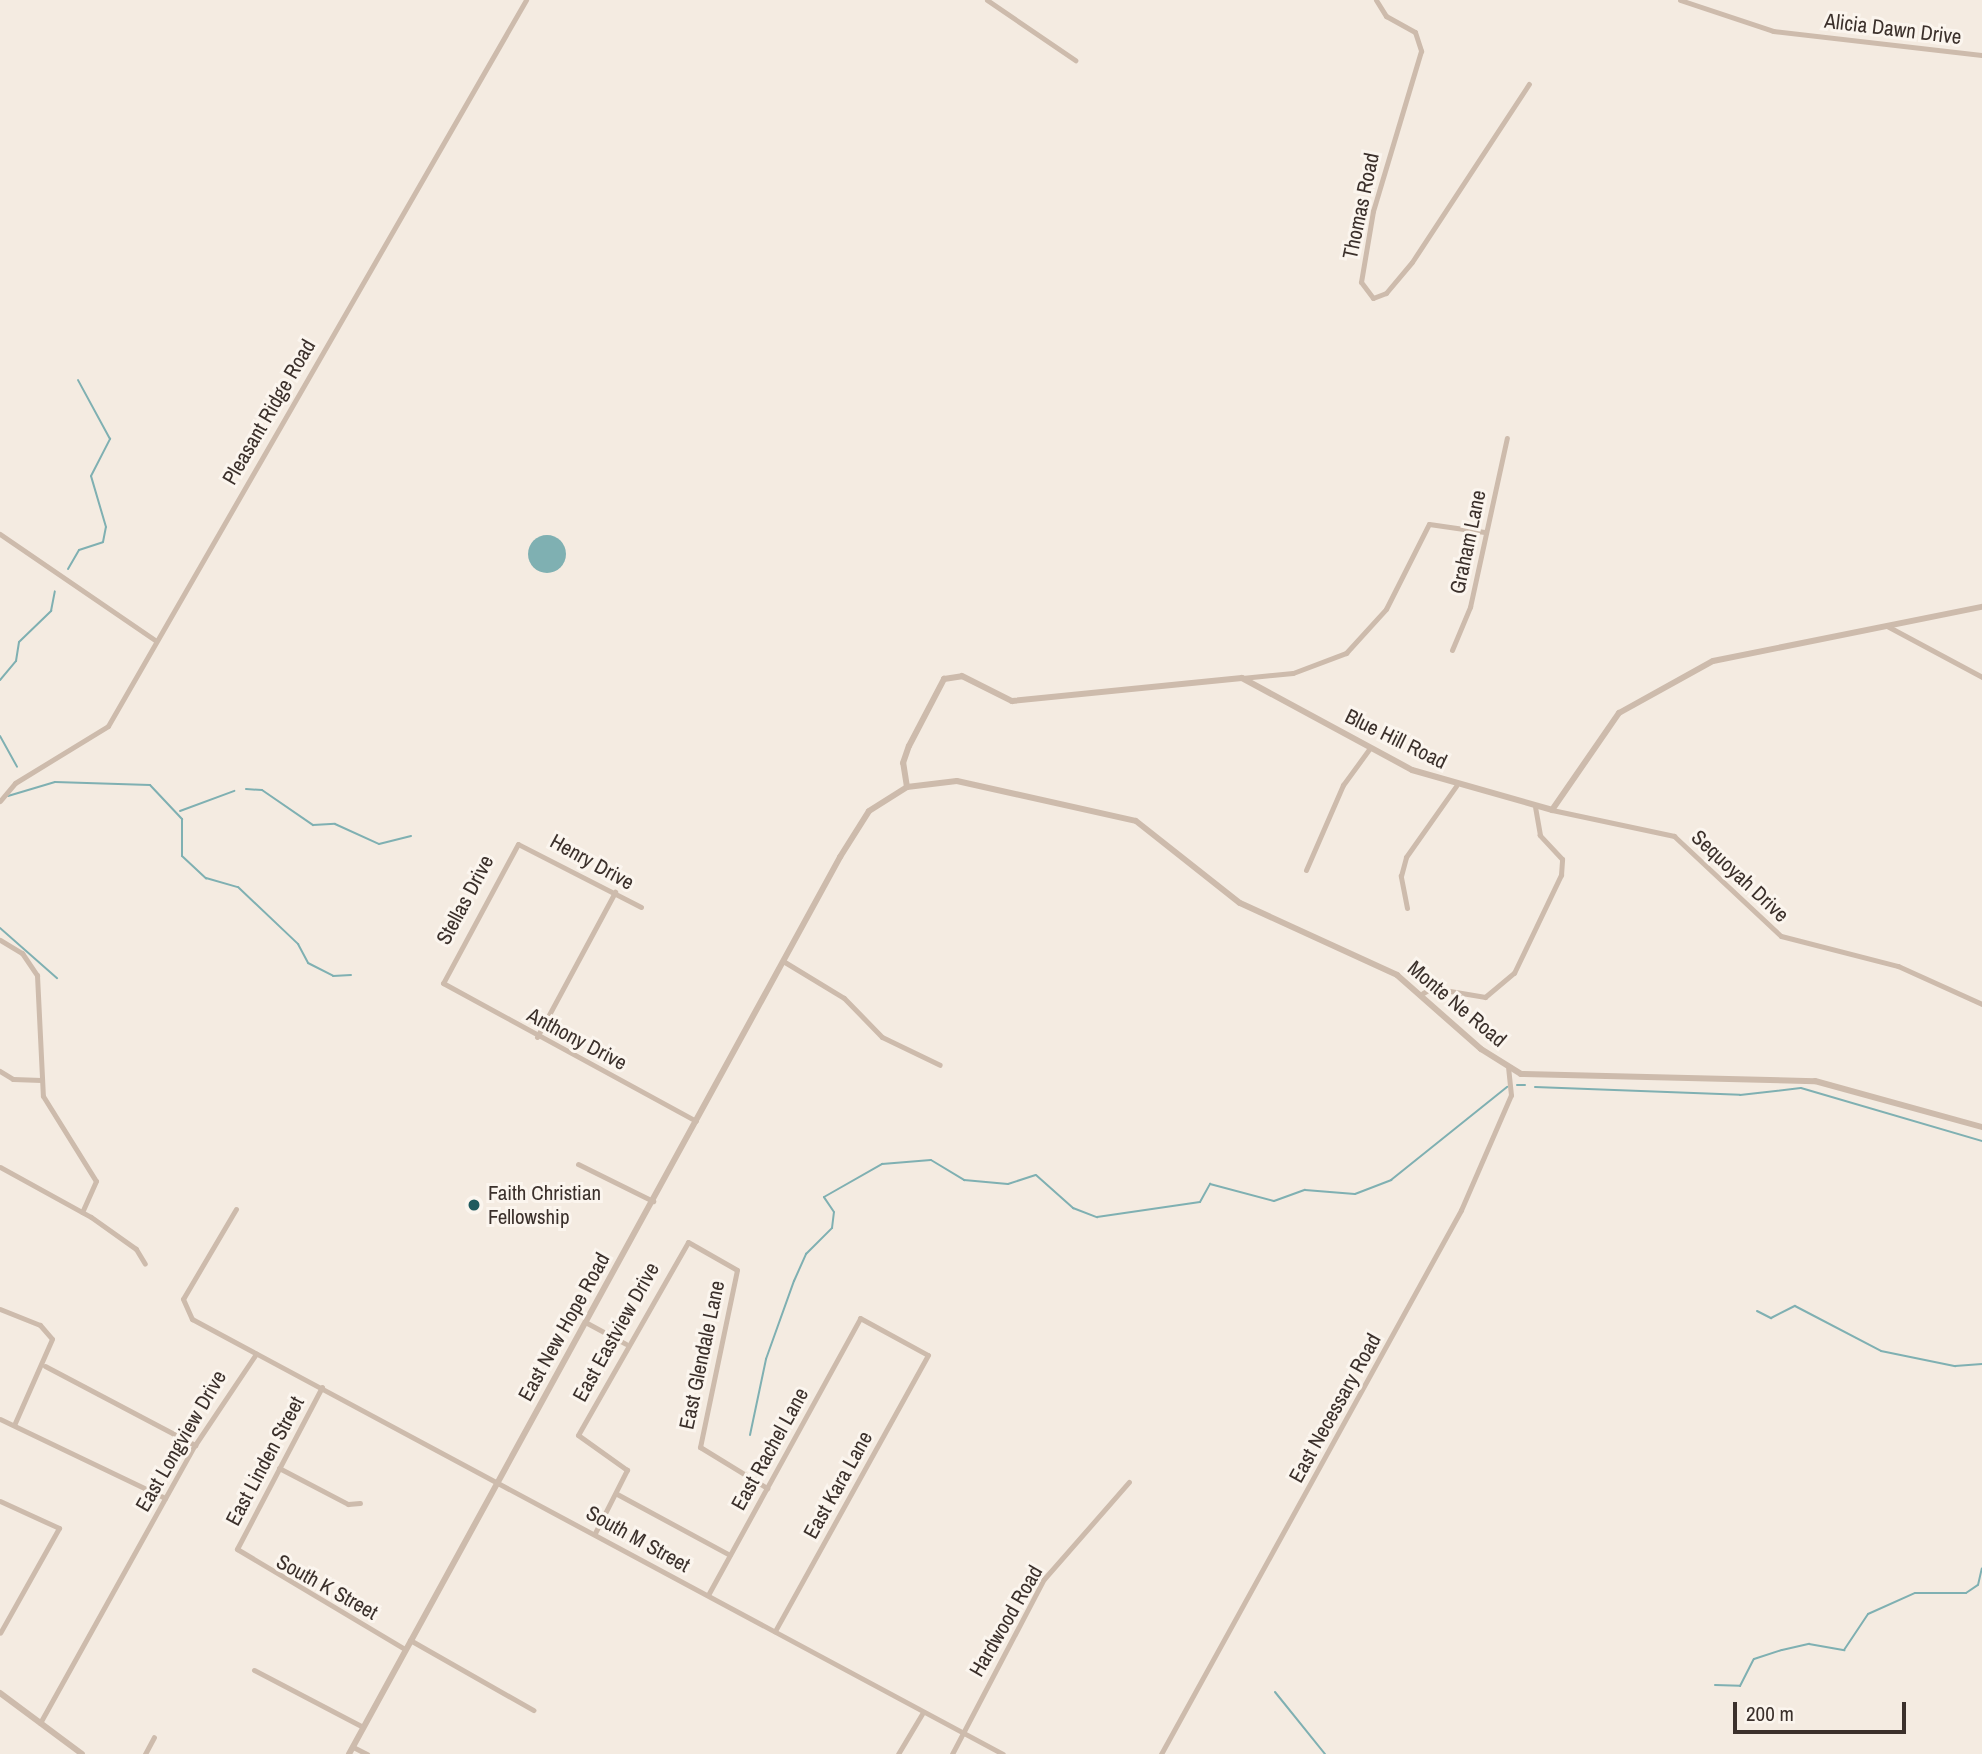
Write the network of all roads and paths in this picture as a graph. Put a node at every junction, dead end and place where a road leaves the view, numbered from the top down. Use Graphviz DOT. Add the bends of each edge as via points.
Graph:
graph roads {
  1 [pos="526,0"];
  2 [pos="987,0"];
  3 [pos="1377,0"];
  4 [pos="1680,0"];
  5 [pos="1982,55"];
  6 [pos="1075,60"];
  7 [pos="1529,83"];
  8 [pos="1507,438"];
  9 [pos="1484,532"];
  10 [pos="0,534"];
  11 [pos="1982,607"];
  12 [pos="1887,626"];
  13 [pos="156,641"];
  14 [pos="1452,650"];
  15 [pos="1982,677"];
  16 [pos="1242,678"];
  17 [pos="1370,748"];
  18 [pos="1456,786"];
  19 [pos="908,788"];
  20 [pos="0,801"];
  21 [pos="1535,807"];
  22 [pos="1552,810"];
  23 [pos="527,844"];
  24 [pos="1306,870"];
  25 [pos="615,892"];
  26 [pos="641,907"];
  27 [pos="1408,908"];
  28 [pos="0,940"];
  29 [pos="783,961"];
  30 [pos="443,983"];
  31 [pos="1423,992"];
  32 [pos="1982,1004"];
  33 [pos="537,1037"];
  34 [pos="940,1065"];
  35 [pos="1508,1068"];
  36 [pos="0,1071"];
  37 [pos="41,1080"];
  38 [pos="696,1121"];
  39 [pos="1982,1127"];
  40 [pos="578,1164"];
  41 [pos="0,1167"];
  42 [pos="653,1201"];
  43 [pos="236,1209"];
  44 [pos="82,1212"];
  45 [pos="682,1245"];
  46 [pos="145,1264"];
  47 [pos="0,1309"];
  48 [pos="587,1323"];
  49 [pos="626,1344"];
  50 [pos="256,1354"];
  51 [pos="928,1355"];
  52 [pos="45,1366"];
  53 [pos="322,1387"];
  54 [pos="0,1419"];
  55 [pos="14,1425"];
  56 [pos="195,1445"];
  57 [pos="279,1468"];
  58 [pos="499,1482"];
  59 [pos="1129,1482"];
  60 [pos="767,1488"];
  61 [pos="617,1494"];
  62 [pos="165,1499"];
  63 [pos="0,1501"];
  64 [pos="360,1503"];
  65 [pos="595,1533"];
  66 [pos="237,1549"];
  67 [pos="730,1555"];
  68 [pos="708,1595"];
  69 [pos="775,1631"];
  70 [pos="0,1633"];
  71 [pos="410,1640"];
  72 [pos="405,1649"];
  73 [pos="254,1670"];
  74 [pos="0,1693"];
  75 [pos="533,1710"];
  76 [pos="923,1712"];
  77 [pos="40,1723"];
  78 [pos="363,1727"];
  79 [pos="964,1731"];
  80 [pos="154,1737"];
  81 [pos="353,1746"];
  82 [pos="82,1754"];
  83 [pos="145,1754"];
  84 [pos="349,1754"];
  85 [pos="367,1754"];
  86 [pos="898,1754"];
  87 [pos="952,1754"];
  88 [pos="1003,1754"];
  89 [pos="1161,1754"];
  1 -- 13 [label="street, Pleasant Ridge Road"];
  2 -- 6 [label="street"];
  3 -- 7 [label="street, Thomas Road" via="1385,16 1415,32 1421,51 1373,211 1361,282 1373,298 1386,293 1412,262"];
  4 -- 5 [label="street, Alicia Dawn Drive" via="1773,31"];
  8 -- 9 [label="street, Graham Lane"];
  9 -- 14 [label="street, Graham Lane" via="1470,607"];
  9 -- 16 [label="street" via="1429,524 1386,609 1346,653 1293,673"];
  10 -- 13 [label="street"];
  11 -- 12 [label="street"];
  12 -- 15 [label="street"];
  12 -- 22 [label="street" via="1735,654 1667,683 1607,725"];
  13 -- 20 [label="street, Pleasant Ridge Road" via="103,731 15,783"];
  16 -- 17 [label="street, Blue Hill Road"];
  16 -- 19 [label="street" via="1012,701 962,676 944,679 903,763"];
  17 -- 18 [label="street, Blue Hill Road"];
  17 -- 24 [label="street" via="1343,786"];
  18 -- 21 [label="street, Blue Hill Road"];
  18 -- 27 [label="street" via="1406,857 1401,883"];
  19 -- 29 [label="street, East New Hope Road" via="883,799 861,821"];
  19 -- 31 [label="street, Monte Ne Road" via="957,781 1136,821 1223,893"];
  21 -- 22 [label="street, Blue Hill Road"];
  21 -- 31 [label="street" via="1540,835 1562,859 1561,875 1514,973 1485,997"];
  22 -- 32 [label="street, Sequoyah Drive" via="1674,836 1781,936 1898,966"];
  23 -- 25 [label="street, Henry Drive"];
  23 -- 30 [label="street, Stellas Drive" via="510,850"];
  25 -- 26 [label="street, Henry Drive"];
  25 -- 33 [label="street"];
  28 -- 37 [label="street" via="22,953 37,975"];
  29 -- 34 [label="street" via="844,998 882,1037"];
  29 -- 38 [label="street, East New Hope Road"];
  30 -- 33 [label="street, Anthony Drive"];
  31 -- 35 [label="street, Monte Ne Road"];
  33 -- 38 [label="street, Anthony Drive"];
  35 -- 39 [label="street, Monte Ne Road" via="1577,1080 1815,1081"];
  35 -- 89 [label="street, East Necessary Road" via="1511,1095 1461,1210"];
  36 -- 37 [label="street" via="13,1079"];
  37 -- 44 [label="street" via="52,1118 96,1181"];
  38 -- 42 [label="street, East New Hope Road"];
  40 -- 42 [label="street"];
  41 -- 44 [label="street"];
  42 -- 48 [label="street, East New Hope Road"];
  43 -- 50 [label="street" via="183,1306 192,1319"];
  44 -- 46 [label="street" via="136,1249"];
  45 -- 49 [label="street, East Eastview Drive"];
  45 -- 60 [label="street, East Glendale Lane" via="693,1242 737,1270 700,1447"];
  47 -- 52 [label="street" via="49,1332 52,1349"];
  48 -- 49 [label="street"];
  48 -- 58 [label="street, East New Hope Road"];
  49 -- 61 [label="street, East Eastview Drive" via="578,1435 627,1470"];
  50 -- 53 [label="street, South M Street"];
  50 -- 56 [label="street, East Longview Drive"];
  51 -- 60 [label="street, East Rachel Lane" via="860,1318"];
  51 -- 69 [label="street, East Kara Lane"];
  52 -- 55 [label="street"];
  52 -- 56 [label="street"];
  53 -- 57 [label="street, East Linden Street"];
  53 -- 58 [label="street, South M Street"];
  54 -- 55 [label="street"];
  55 -- 62 [label="street"];
  56 -- 62 [label="street, East Longview Drive"];
  57 -- 64 [label="street" via="348,1504"];
  57 -- 66 [label="street, East Linden Street"];
  58 -- 65 [label="street, South M Street"];
  58 -- 71 [label="street, East New Hope Road"];
  59 -- 79 [label="street, Hardwood Road" via="1044,1579"];
  60 -- 67 [label="street, East Rachel Lane"];
  61 -- 65 [label="street"];
  61 -- 67 [label="street"];
  62 -- 77 [label="street, East Longview Drive"];
  63 -- 70 [label="street" via="59,1528"];
  65 -- 68 [label="street, South M Street"];
  66 -- 72 [label="street, South K Street"];
  67 -- 68 [label="street, East Rachel Lane"];
  68 -- 69 [label="street, South M Street"];
  69 -- 76 [label="street, South M Street"];
  71 -- 72 [label="street, East New Hope Road"];
  71 -- 75 [label="street"];
  72 -- 78 [label="street, East New Hope Road"];
  73 -- 78 [label="street"];
  74 -- 77 [label="street"];
  76 -- 79 [label="street, South M Street"];
  76 -- 86 [label="street"];
  77 -- 82 [label="street"];
  78 -- 81 [label="street, East New Hope Road"];
  79 -- 87 [label="street, Hardwood Road"];
  79 -- 88 [label="street, South M Street"];
  80 -- 83 [label="street"];
  81 -- 84 [label="street, East New Hope Road"];
  81 -- 85 [label="street"];
}
